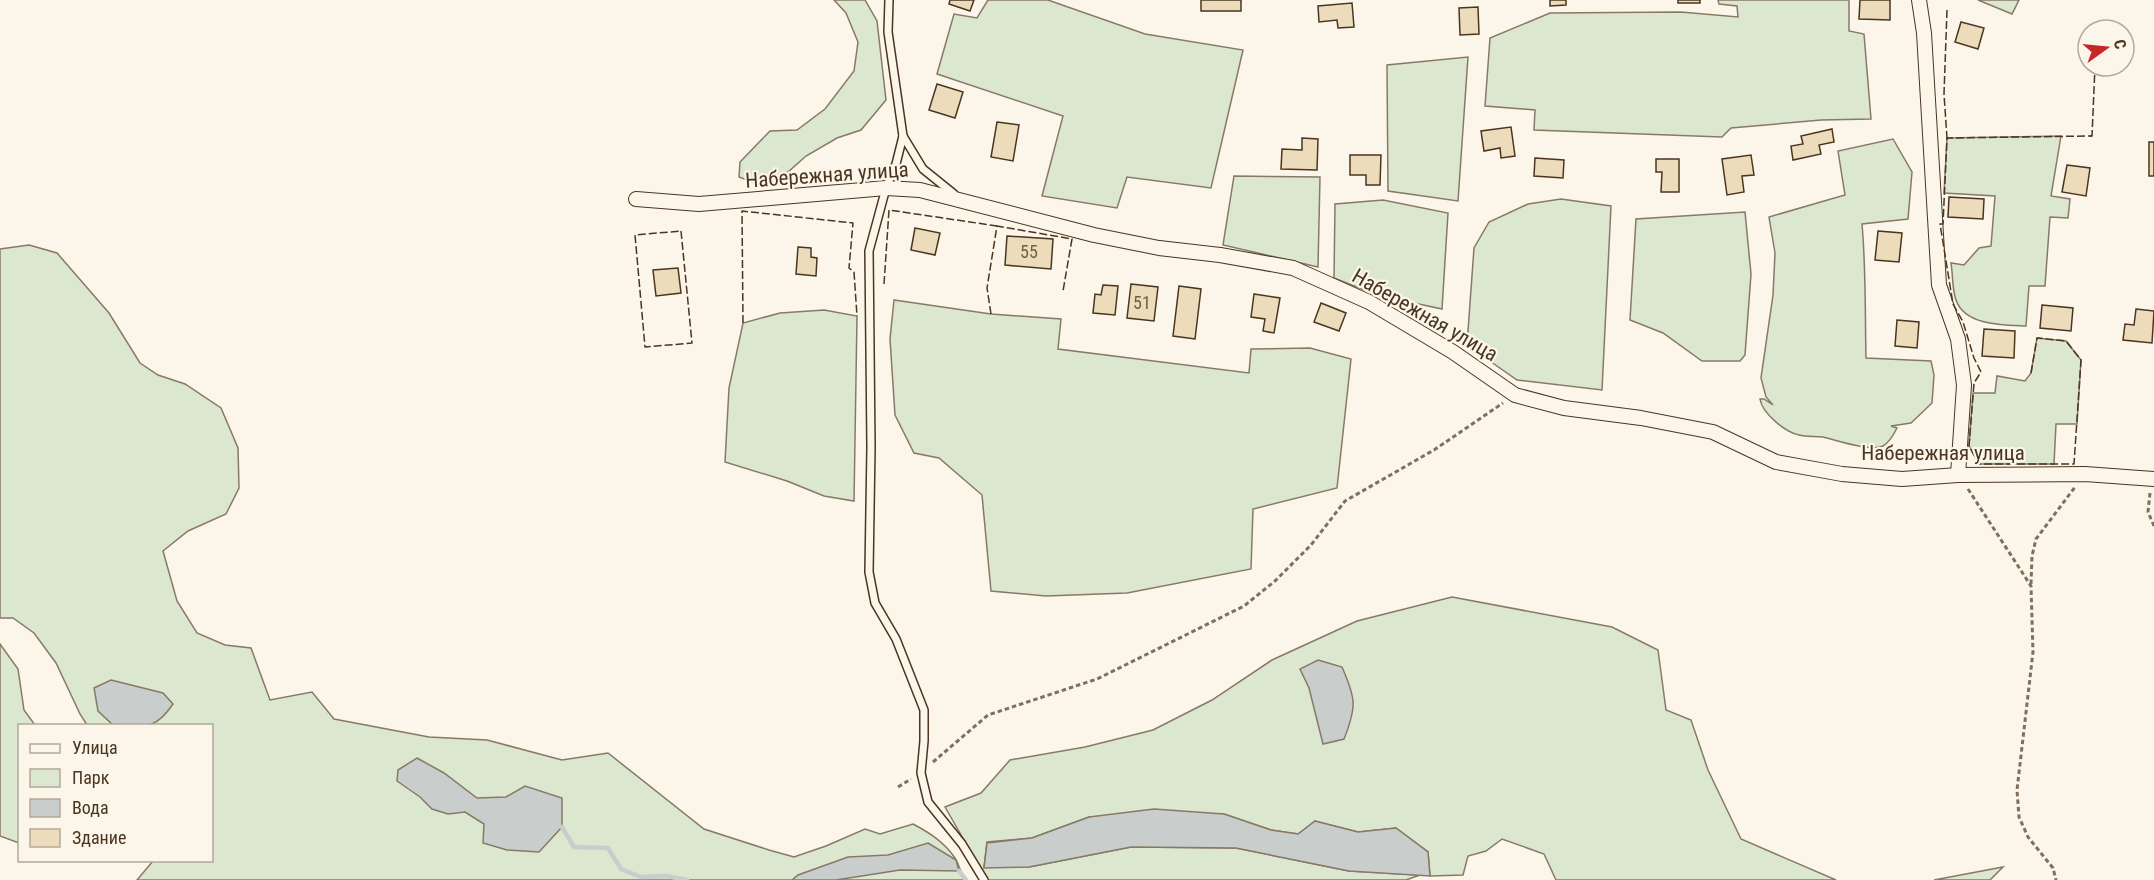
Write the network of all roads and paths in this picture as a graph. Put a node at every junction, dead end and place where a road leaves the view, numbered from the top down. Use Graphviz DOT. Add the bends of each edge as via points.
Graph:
graph roads {
  1 [pos="889,0"];
  2 [pos="1919,0"];
  3 [pos="903,136"];
  4 [pos="886,188"];
  5 [pos="636,199"];
  6 [pos="965,201"];
  7 [pos="1515,395"];
  8 [pos="2085,474"];
  9 [pos="1958,475"];
  10 [pos="2152,479"];
  11 [pos="2154,526"];
  12 [pos="2031,586"];
  13 [pos="921,773"];
  14 [pos="897,787"];
  15 [pos="984,880"];
  16 [pos="2055,880"];
  1 -- 3 [label="lane" via="888,32"];
  2 -- 9 [label="street" via="1939,285 1958,339 1964,385"];
  3 -- 4 [label="lane"];
  3 -- 6 [label="lane" via="923,169"];
  4 -- 5 [label="street, Набережная улица" via="699,204"];
  4 -- 6 [label="street, Набережная улица" via="920,190"];
  4 -- 13 [label="lane" via="868,251 868,572 875,603 896,639 924,710"];
  6 -- 7 [label="street, Набережная улица" via="1094,235 1293,268 1369,302 1454,352"];
  7 -- 9 [label="street, Набережная улица" via="1564,408 1713,432 1776,462 1820,470 1902,479"];
  7 -- 13 [label="path" via="1434,450 1345,501 1311,545 1244,606 1097,679 988,715"];
  8 -- 9 [label="street, Набережная улица"];
  8 -- 10 [label="street, Набережная улица"];
  8 -- 12 [label="path" via="2036,539"];
  9 -- 12 [label="path"];
  10 -- 11 [label="path" via="2148,512"];
  12 -- 16 [label="path" via="2033,652 2017,790 2019,817 2028,837 2053,868"];
  13 -- 14 [label="path"];
  13 -- 15 [label="lane" via="928,802 962,844"];
}
